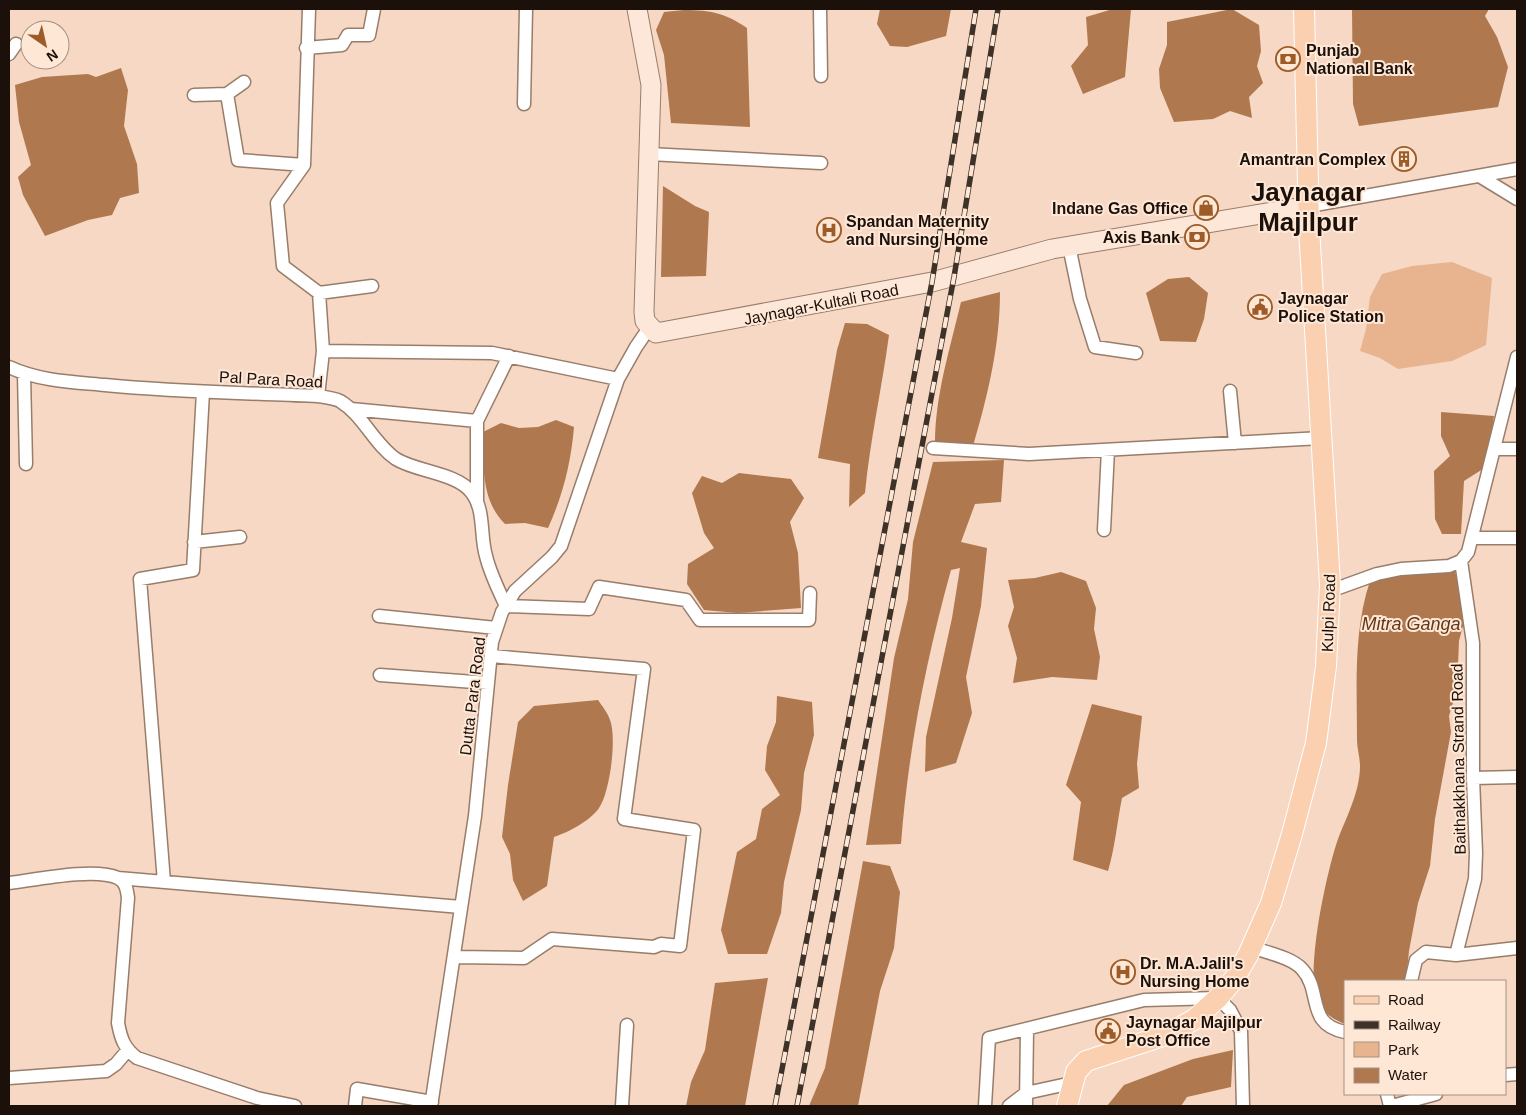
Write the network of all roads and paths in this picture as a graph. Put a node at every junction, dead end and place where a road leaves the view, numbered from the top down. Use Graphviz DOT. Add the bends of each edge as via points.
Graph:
graph roads {
  1 [pos="308,9"];
  2 [pos="374,9"];
  3 [pos="526,9"];
  4 [pos="638,9"];
  5 [pos="820,9"];
  6 [pos="1304,9"];
  7 [pos="306,48"];
  8 [pos="821,76"];
  9 [pos="244,82"];
  10 [pos="227,94"];
  11 [pos="194,95"];
  12 [pos="524,104"];
  13 [pos="648,154"];
  14 [pos="821,163"];
  15 [pos="304,165"];
  16 [pos="1517,169"];
  17 [pos="1481,177"];
  18 [pos="1517,199"];
  19 [pos="1309,206"];
  20 [pos="1069,246"];
  21 [pos="372,286"];
  22 [pos="319,293"];
  23 [pos="649,328"];
  24 [pos="323,351"];
  25 [pos="1136,353"];
  26 [pos="509,356"];
  27 [pos="1517,357"];
  28 [pos="9,367"];
  29 [pos="24,374"];
  30 [pos="618,379"];
  31 [pos="1230,391"];
  32 [pos="203,392"];
  33 [pos="318,396"];
  34 [pos="351,409"];
  35 [pos="477,421"];
  36 [pos="1322,438"];
  37 [pos="1235,443"];
  38 [pos="934,448"];
  39 [pos="1517,448"];
  40 [pos="1495,449"];
  41 [pos="1108,450"];
  42 [pos="26,464"];
  43 [pos="477,501"];
  44 [pos="1104,530"];
  45 [pos="240,538"];
  46 [pos="1472,538"];
  47 [pos="1517,538"];
  48 [pos="194,542"];
  49 [pos="1462,561"];
  50 [pos="1330,591"];
  51 [pos="810,594"];
  52 [pos="506,606"];
  53 [pos="379,616"];
  54 [pos="496,628"];
  55 [pos="491,656"];
  56 [pos="380,676"];
  57 [pos="488,683"];
  58 [pos="1517,777"];
  59 [pos="1473,778"];
  60 [pos="118,878"];
  61 [pos="164,882"];
  62 [pos="9,883"];
  63 [pos="462,907"];
  64 [pos="1251,947"];
  65 [pos="1517,948"];
  66 [pos="1456,955"];
  67 [pos="454,957"];
  68 [pos="1411,980"];
  69 [pos="1218,998"];
  70 [pos="627,1025"];
  71 [pos="1027,1029"];
  72 [pos="1344,1032"];
  73 [pos="127,1051"];
  74 [pos="9,1078"];
  75 [pos="1072,1082"];
  76 [pos="1026,1093"];
  77 [pos="1432,1095"];
  78 [pos="432,1104"];
  79 [pos="290,1106"];
  80 [pos="355,1106"];
  81 [pos="622,1106"];
  82 [pos="985,1106"];
  83 [pos="1009,1106"];
  84 [pos="1026,1106"];
  85 [pos="1067,1106"];
  86 [pos="1243,1106"];
  87 [pos="1391,1106"];
  1 -- 7 [label="street"];
  2 -- 7 [label="street" via="369,35 348,35 342,45"];
  3 -- 12 [label="street"];
  4 -- 13 [label="main road" via="651,85"];
  5 -- 8 [label="street"];
  6 -- 19 [label="main road, Kulpi Road"];
  7 -- 15 [label="street"];
  9 -- 10 [label="street"];
  10 -- 11 [label="street"];
  10 -- 15 [label="street" via="238,160"];
  13 -- 14 [label="street"];
  13 -- 23 [label="main road" via="644,312"];
  15 -- 22 [label="street" via="277,203 284,266"];
  16 -- 17 [label="street"];
  17 -- 18 [label="street"];
  17 -- 19 [label="street"];
  19 -- 20 [label="main road, Jaynagar-Kultali Road"];
  19 -- 36 [label="main road, Kulpi Road"];
  20 -- 23 [label="main road, Jaynagar-Kultali Road" via="932,282 665,334 656,334"];
  20 -- 25 [label="street" via="1080,299 1095,347"];
  21 -- 22 [label="street"];
  22 -- 24 [label="street"];
  23 -- 30 [label="street, Dutta Para Road"];
  24 -- 26 [label="street" via="492,353"];
  24 -- 33 [label="street"];
  26 -- 30 [label="street"];
  26 -- 35 [label="street"];
  27 -- 40 [label="street"];
  28 -- 29 [label="street, Pal Para Road"];
  29 -- 32 [label="street, Pal Para Road" via="46,379"];
  29 -- 42 [label="street"];
  30 -- 52 [label="street, Dutta Para Road" via="561,546 515,591"];
  31 -- 37 [label="street"];
  32 -- 33 [label="street, Pal Para Road"];
  32 -- 48 [label="street"];
  33 -- 34 [label="street, Pal Para Road" via="339,400"];
  34 -- 35 [label="street"];
  34 -- 43 [label="street, Pal Para Road" via="380,445 396,458 412,467 460,483 471,491"];
  35 -- 43 [label="street"];
  36 -- 37 [label="street"];
  36 -- 50 [label="main road, Kulpi Road"];
  37 -- 41 [label="street"];
  38 -- 41 [label="street" via="1029,454"];
  39 -- 40 [label="street"];
  40 -- 46 [label="street"];
  41 -- 44 [label="street"];
  43 -- 52 [label="street" via="485,554"];
  45 -- 48 [label="street"];
  46 -- 47 [label="street"];
  46 -- 49 [label="street"];
  48 -- 61 [label="street" via="193,570 140,579"];
  49 -- 50 [label="street" via="1449,566 1377,574"];
  49 -- 59 [label="street, Baithakkhana Strand Road" via="1474,643"];
  50 -- 64 [label="main road, Kulpi Road" via="1326,666 1316,743 1271,903"];
  51 -- 52 [label="street" via="809,620 700,620 686,600 599,587 589,609"];
  52 -- 54 [label="street, Dutta Para Road"];
  53 -- 54 [label="street"];
  54 -- 55 [label="street, Dutta Para Road"];
  55 -- 57 [label="street, Dutta Para Road"];
  55 -- 67 [label="street" via="644,669 624,819 694,830 680,946 552,939 524,958"];
  56 -- 57 [label="street"];
  57 -- 63 [label="street, Dutta Para Road"];
  58 -- 59 [label="street"];
  59 -- 66 [label="street, Baithakkhana Strand Road" via="1475,879"];
  60 -- 61 [label="street"];
  60 -- 62 [label="street" via="76,875"];
  60 -- 73 [label="street" via="126,888 128,898 118,1023"];
  61 -- 63 [label="street"];
  63 -- 67 [label="street, Dutta Para Road"];
  64 -- 69 [label="main road, Kulpi Road" via="1234,979"];
  64 -- 72 [label="street" via="1296,964 1308,980 1322,1020 1333,1030"];
  65 -- 66 [label="street"];
  66 -- 68 [label="street" via="1426,952 1420,955"];
  67 -- 78 [label="street, Dutta Para Road"];
  69 -- 71 [label="street" via="1144,1000"];
  69 -- 75 [label="main road, Kulpi Road" via="1195,1019 1166,1035 1086,1062"];
  69 -- 86 [label="street" via="1230,1010 1241,1031"];
  70 -- 81 [label="street"];
  71 -- 76 [label="street"];
  71 -- 82 [label="street" via="989,1038"];
  73 -- 74 [label="street" via="106,1070"];
  73 -- 79 [label="street" via="137,1058"];
  75 -- 76 [label="street"];
  75 -- 85 [label="main road, Kulpi Road"];
  76 -- 83 [label="street"];
  76 -- 84 [label="street"];
  77 -- 87 [label="street"];
  78 -- 80 [label="street" via="357,1089"];
}
